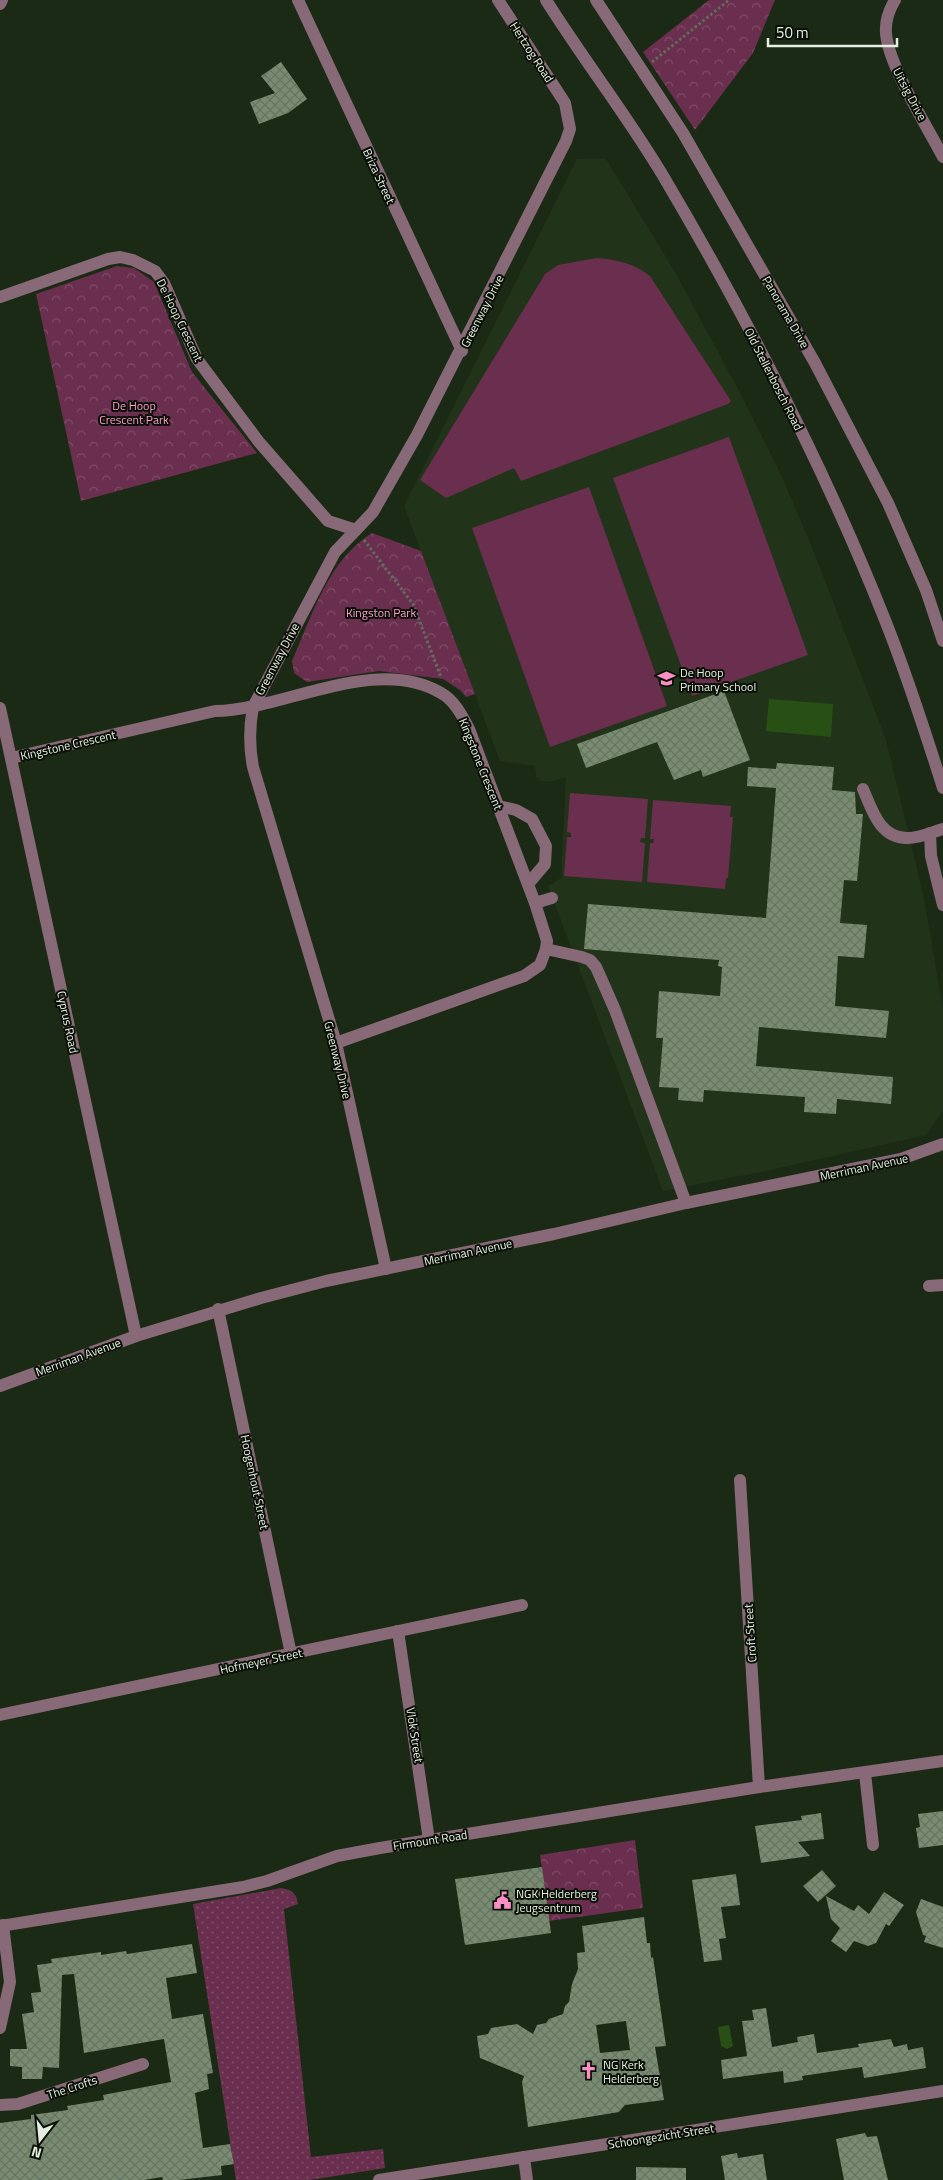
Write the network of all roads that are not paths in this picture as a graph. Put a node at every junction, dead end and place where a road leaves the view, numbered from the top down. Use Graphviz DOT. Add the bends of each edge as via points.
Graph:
graph roads {
  1 [pos="2,0"];
  2 [pos="298,0"];
  3 [pos="498,0"];
  4 [pos="546,0"];
  5 [pos="596,0"];
  6 [pos="895,0"];
  7 [pos="0,4"];
  8 [pos="565,103"];
  9 [pos="943,157"];
  10 [pos="0,297"];
  11 [pos="462,351"];
  12 [pos="356,530"];
  13 [pos="943,641"];
  14 [pos="253,707"];
  15 [pos="0,708"];
  16 [pos="11,758"];
  17 [pos="943,788"];
  18 [pos="864,789"];
  19 [pos="498,806"];
  20 [pos="943,829"];
  21 [pos="930,833"];
  22 [pos="528,884"];
  23 [pos="552,898"];
  24 [pos="536,903"];
  25 [pos="943,905"];
  26 [pos="546,949"];
  27 [pos="336,1043"];
  28 [pos="943,1144"];
  29 [pos="686,1204"];
  30 [pos="386,1269"];
  31 [pos="943,1284"];
  32 [pos="930,1286"];
  33 [pos="218,1310"];
  34 [pos="136,1336"];
  35 [pos="0,1386"];
  36 [pos="740,1480"];
  37 [pos="522,1604"];
  38 [pos="398,1631"];
  39 [pos="291,1654"];
  40 [pos="0,1715"];
  41 [pos="943,1761"];
  42 [pos="865,1773"];
  43 [pos="759,1787"];
  44 [pos="429,1840"];
  45 [pos="873,1845"];
  46 [pos="1,1926"];
  47 [pos="0,2028"];
  48 [pos="143,2064"];
  49 [pos="943,2091"];
  50 [pos="0,2105"];
  51 [pos="524,2157"];
  52 [pos="396,2179"];
  53 [pos="381,2180"];
  54 [pos="527,2180"];
  1 -- 7 [label="street"];
  2 -- 11 [label="street, Briza Street"];
  3 -- 8 [label="street, Hertzog Road"];
  4 -- 17 [label="street, Old Stellenbosch Road" via="661,172 745,322 826,482 885,619"];
  5 -- 13 [label="street, Panorama Drive" via="684,133 815,363 879,485 926,590"];
  6 -- 9 [label="street, Uitsig Drive" via="886,23 891,58"];
  8 -- 11 [label="street, Greenway Drive" via="569,119 566,142"];
  10 -- 12 [label="street, De Hoop Crescent" via="108,259 120,257 145,264 164,283 197,359 259,442 328,521"];
  11 -- 12 [label="street, Greenway Drive" via="373,512"];
  12 -- 14 [label="street, Greenway Drive" via="335,552"];
  14 -- 16 [label="street, Kingstone Crescent" via="215,711"];
  14 -- 19 [label="street, Kingstone Crescent" via="360,681 385,680 426,686 442,693 461,713"];
  14 -- 27 [label="street, Greenway Drive" via="249,739 253,768"];
  15 -- 16 [label="street, Cyprus Road"];
  16 -- 34 [label="street, Cyprus Road"];
  18 -- 21 [label="street" via="881,827 890,834 909,838"];
  19 -- 22 [label="street, Kingstone Crescent"];
  19 -- 22 [label="street" via="516,810 532,819 546,846 545,864"];
  20 -- 21 [label="street"];
  21 -- 25 [label="street" via="931,856"];
  22 -- 24 [label="street, Kingstone Crescent"];
  23 -- 24 [label="street"];
  24 -- 26 [label="street, Kingstone Crescent"];
  26 -- 27 [label="street" via="540,965 524,976"];
  26 -- 29 [label="street" via="582,957 596,967"];
  27 -- 30 [label="street, Greenway Drive"];
  28 -- 29 [label="street, Merriman Avenue" via="901,1159"];
  29 -- 30 [label="street, Merriman Avenue"];
  30 -- 33 [label="street, Merriman Avenue"];
  31 -- 32 [label="street"];
  33 -- 34 [label="street, Merriman Avenue"];
  33 -- 39 [label="street, Hoogenhout Street"];
  34 -- 35 [label="street, Merriman Avenue"];
  36 -- 43 [label="street, Croft Street"];
  37 -- 38 [label="street, Hofmeyer Street"];
  38 -- 39 [label="street, Hofmeyer Street"];
  38 -- 44 [label="street, Vlok Street"];
  39 -- 40 [label="street, Hofmeyer Street"];
  41 -- 42 [label="street, Firmount Road"];
  42 -- 43 [label="street, Firmount Road"];
  42 -- 45 [label="street"];
  43 -- 44 [label="street, Firmount Road"];
  44 -- 46 [label="street, Firmount Road" via="337,1856 243,1887"];
  46 -- 47 [label="street" via="10,1982"];
  48 -- 50 [label="street, The Crofts" via="18,2104"];
  49 -- 51 [label="street, Schoongezicht Street"];
  51 -- 52 [label="street, Schoongezicht Street"];
  51 -- 54 [label="street"];
  52 -- 53 [label="street, Schoongezicht Street"];
}
